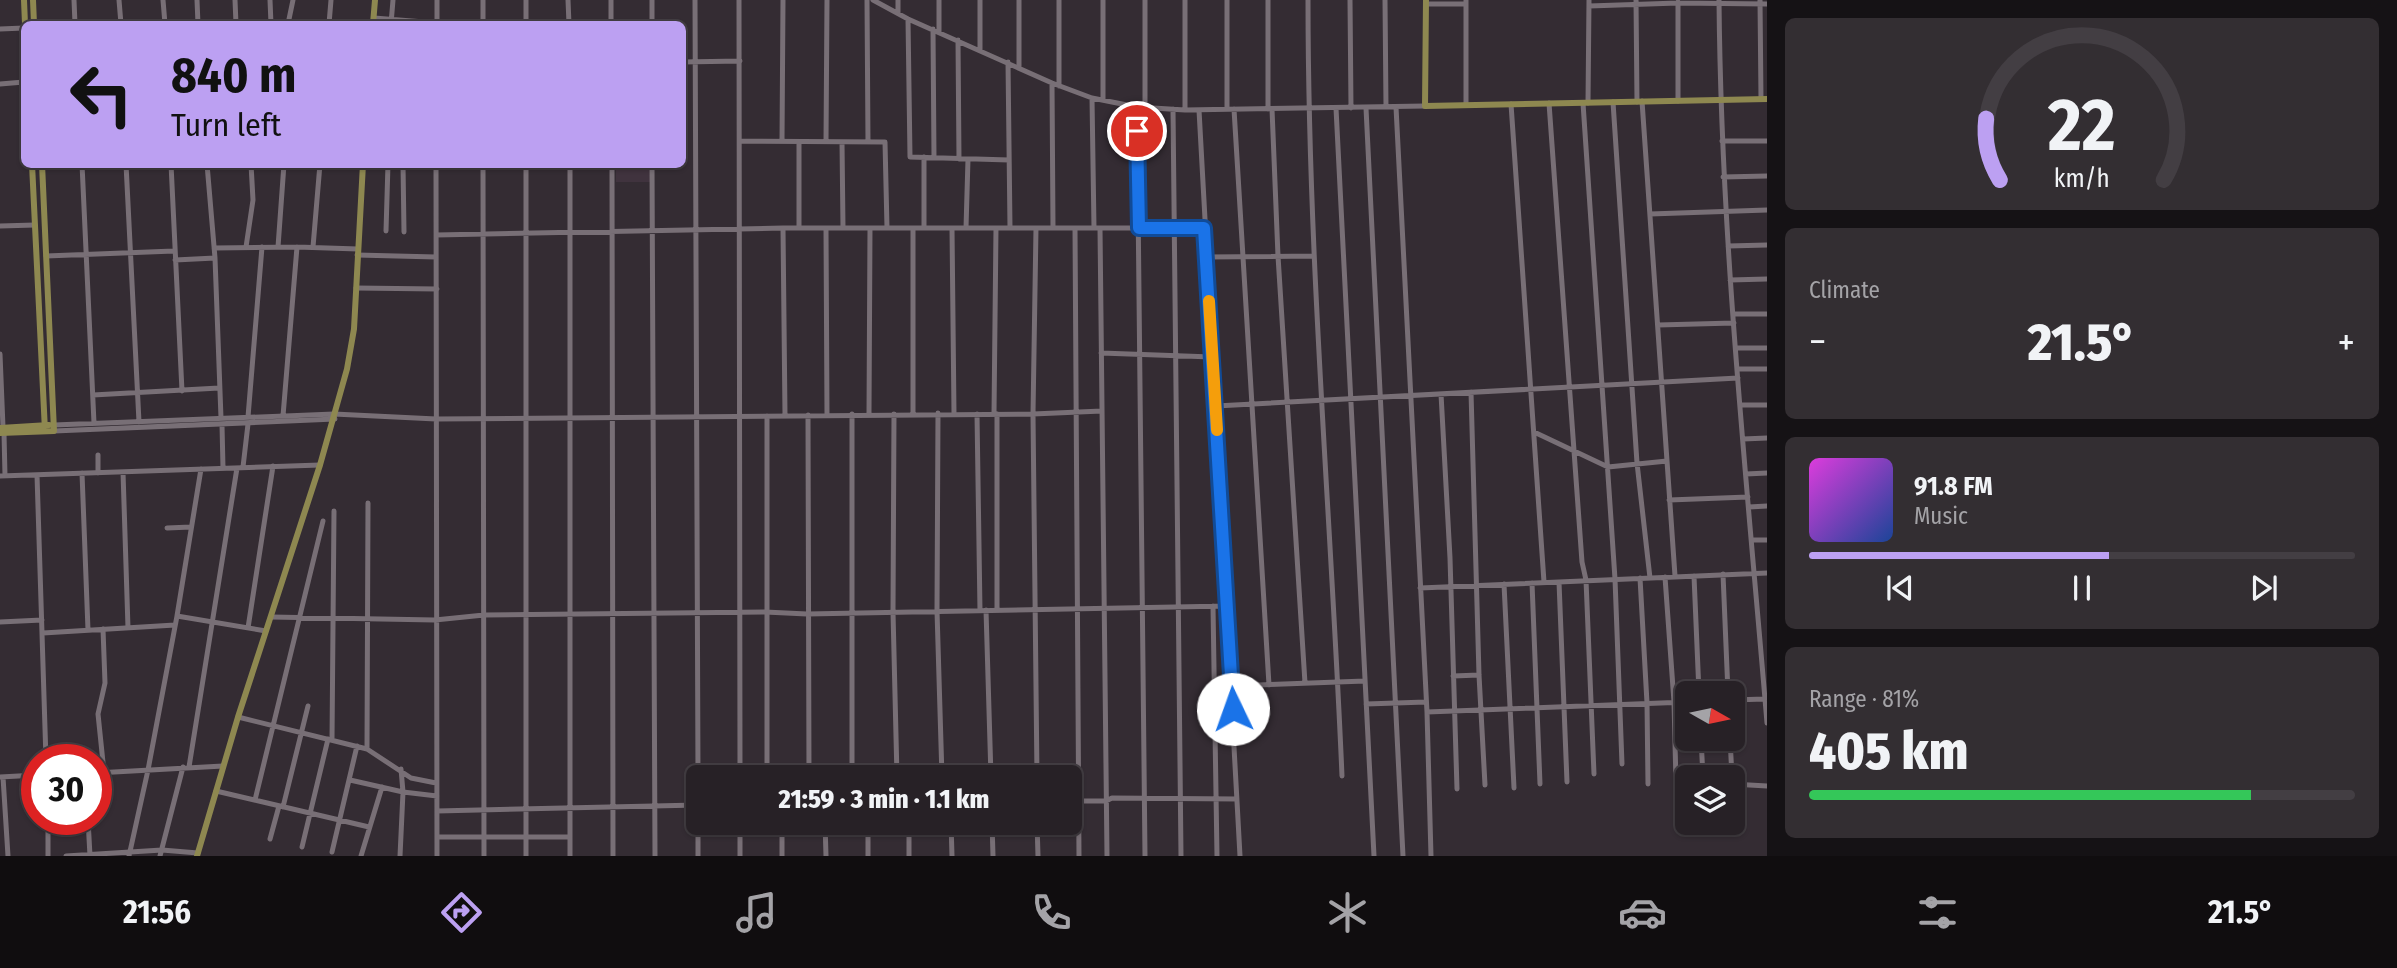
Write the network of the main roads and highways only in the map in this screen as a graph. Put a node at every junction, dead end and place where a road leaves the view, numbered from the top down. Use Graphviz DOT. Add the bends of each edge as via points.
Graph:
graph roads {
  1 [pos="24,0"];
  2 [pos="33,0"];
  3 [pos="375,0"];
  4 [pos="1426,2"];
  5 [pos="25,21"];
  6 [pos="34,21"];
  7 [pos="374,21"];
  8 [pos="1764,99"];
  9 [pos="32,168"];
  10 [pos="42,168"];
  11 [pos="363,168"];
  12 [pos="45,428"];
  13 [pos="2,430"];
  14 [pos="197,854"];
  1 -- 5 [label="main road"];
  2 -- 6 [label="main road"];
  3 -- 7 [label="main road"];
  4 -- 8 [label="main road" via="1425,106"];
  9 -- 12 [label="main road"];
  10 -- 12 [label="main road" via="54,428"];
  11 -- 14 [label="main road" via="354,330 336,417"];
  12 -- 13 [label="main road"];
}
